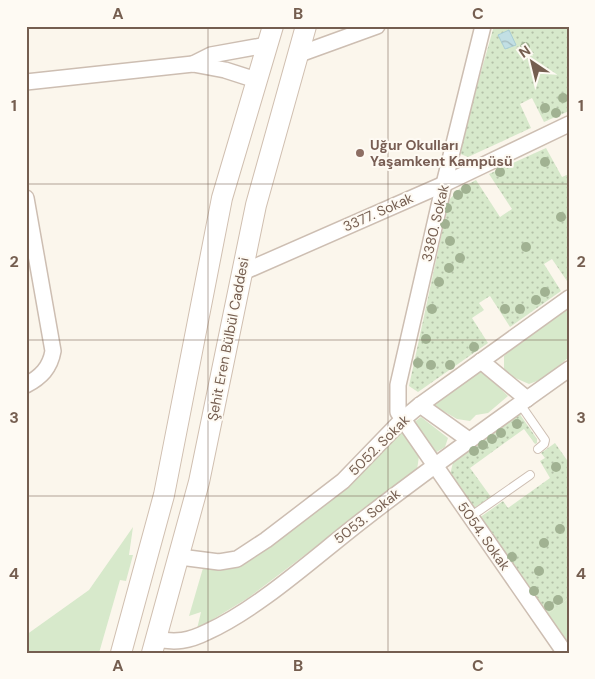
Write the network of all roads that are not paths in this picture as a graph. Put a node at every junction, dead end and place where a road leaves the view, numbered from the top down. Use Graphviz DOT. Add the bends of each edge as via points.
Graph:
graph roads {
  1 [pos="273,26"];
  2 [pos="306,26"];
  3 [pos="377,26"];
  4 [pos="483,26"];
  5 [pos="262,63"];
  6 [pos="295,63"];
  7 [pos="193,64"];
  8 [pos="26,82"];
  9 [pos="569,124"];
  10 [pos="444,184"];
  11 [pos="26,198"];
  12 [pos="241,273"];
  13 [pos="569,298"];
  14 [pos="481,361"];
  15 [pos="569,369"];
  16 [pos="26,385"];
  17 [pos="523,401"];
  18 [pos="420,405"];
  19 [pos="402,420"];
  20 [pos="469,440"];
  21 [pos="538,449"];
  22 [pos="433,465"];
  23 [pos="530,475"];
  24 [pos="470,517"];
  25 [pos="180,558"];
  26 [pos="154,646"];
  27 [pos="120,653"];
  28 [pos="566,653"];
  1 -- 5 [label="main road"];
  2 -- 6 [label="main road, Şehit Eren Bülbül Caddesi"];
  3 -- 6 [label="street"];
  4 -- 10 [label="street, 3380. Sokak"];
  5 -- 6 [label="main road"];
  5 -- 7 [label="street" via="225,70"];
  5 -- 7 [label="street" via="211,55"];
  5 -- 27 [label="main road" via="222,198 164,495"];
  6 -- 12 [label="main road, Şehit Eren Bülbül Caddesi"];
  7 -- 8 [label="street"];
  9 -- 10 [label="street, 3377. Sokak"];
  10 -- 12 [label="street, 3377. Sokak"];
  10 -- 19 [label="street, 3380. Sokak" via="398,385"];
  11 -- 16 [label="street" via="53,351 45,371"];
  12 -- 25 [label="main road, Şehit Eren Bülbül Caddesi" via="199,482"];
  13 -- 14 [label="street, 5052. Sokak"];
  14 -- 17 [label="street"];
  14 -- 18 [label="street, 5052. Sokak"];
  15 -- 17 [label="street, 5053. Sokak"];
  17 -- 20 [label="street, 5053. Sokak"];
  17 -- 21 [label="lane" via="545,440"];
  18 -- 19 [label="street, 5052. Sokak"];
  18 -- 20 [label="street"];
  19 -- 22 [label="street, 5054. Sokak"];
  19 -- 25 [label="street, 5052. Sokak" via="343,481 238,559 219,562"];
  20 -- 22 [label="street, 5053. Sokak"];
  22 -- 24 [label="street, 5054. Sokak"];
  22 -- 26 [label="street, 5053. Sokak" via="255,603 219,626 181,642"];
  23 -- 24 [label="lane"];
  24 -- 28 [label="street, 5054. Sokak"];
  25 -- 26 [label="main road, Şehit Eren Bülbül Caddesi"];
}
